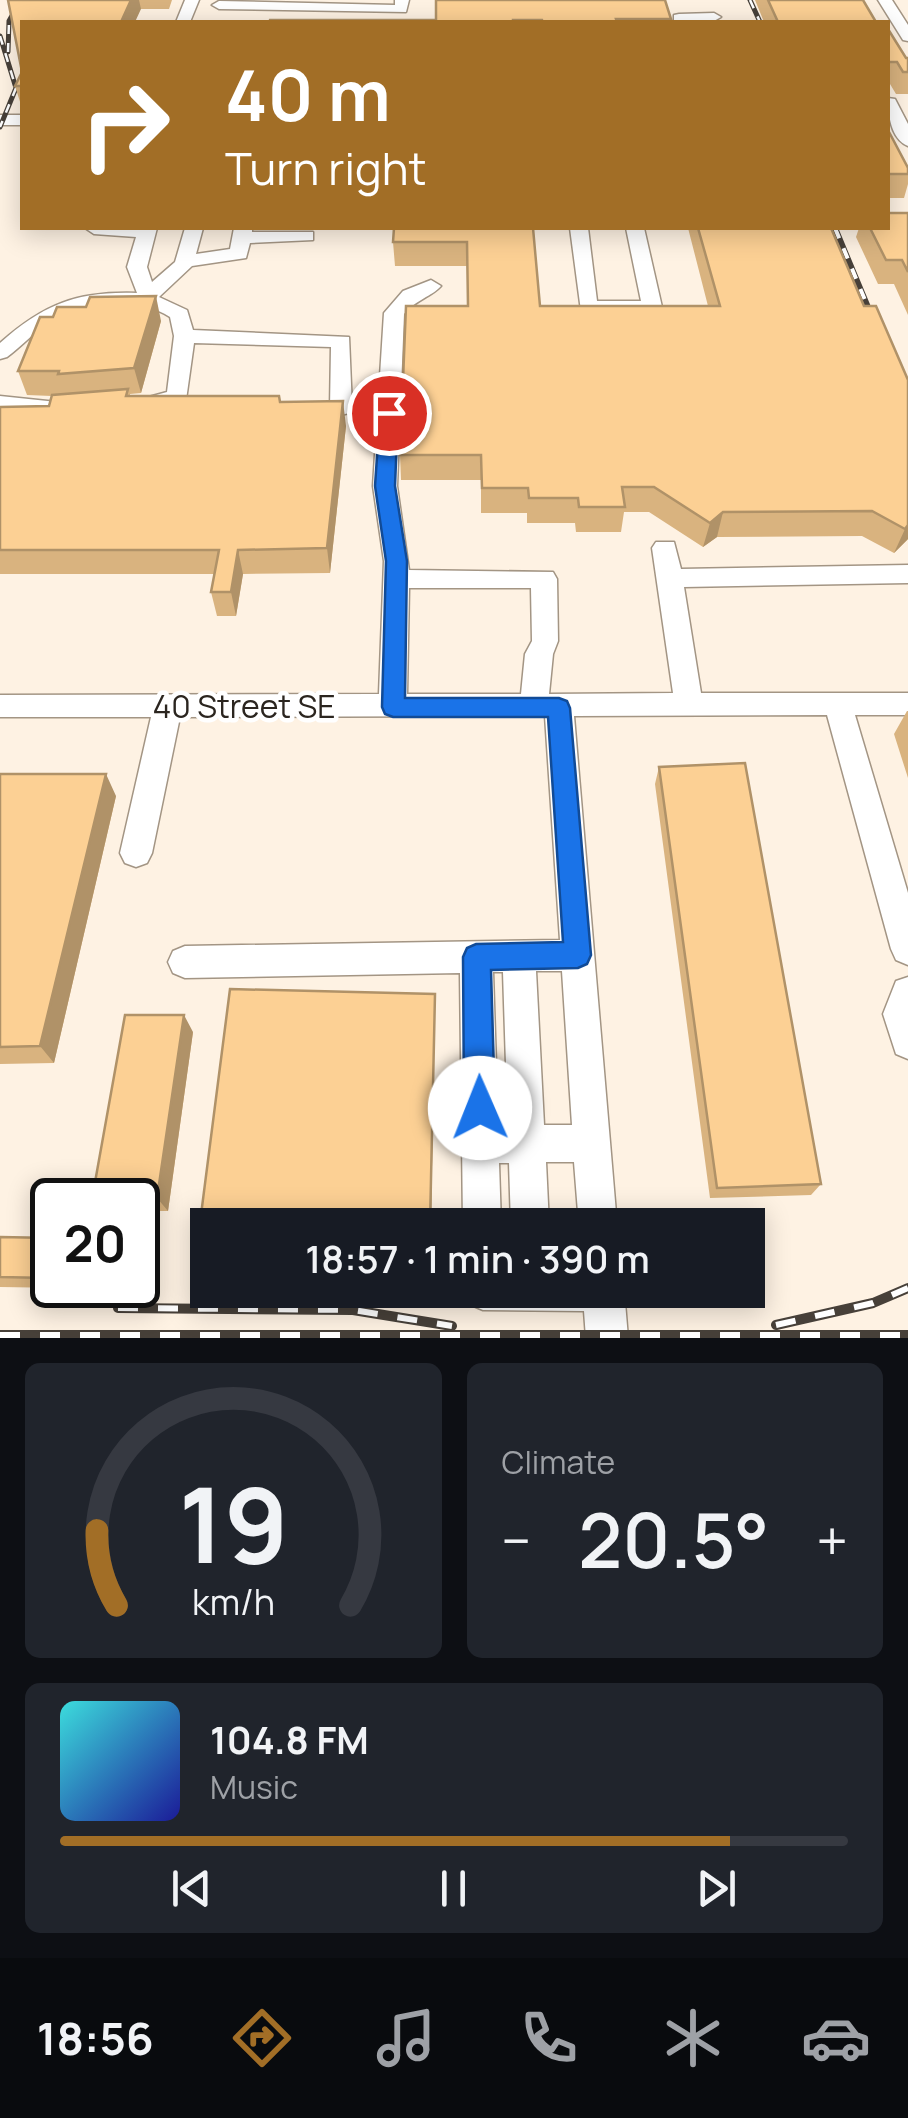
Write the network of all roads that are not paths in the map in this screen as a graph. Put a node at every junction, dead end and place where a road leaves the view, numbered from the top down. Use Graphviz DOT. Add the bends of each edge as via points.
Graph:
graph roads {
  1 [pos="402,0"];
  2 [pos="706,0"];
  3 [pos="220,3"];
  4 [pos="279,3"];
  5 [pos="299,5"];
  6 [pos="895,9"];
  7 [pos="679,18"];
  8 [pos="288,20"];
  9 [pos="716,20"];
  10 [pos="908,38"];
  11 [pos="908,102"];
  12 [pos="894,112"];
  13 [pos="908,141"];
  14 [pos="148,230"];
  15 [pos="193,230"];
  16 [pos="579,230"];
  17 [pos="635,230"];
  18 [pos="242,233"];
  19 [pos="306,236"];
  20 [pos="185,261"];
  21 [pos="432,286"];
  22 [pos="148,297"];
  23 [pos="184,336"];
  24 [pos="0,352"];
  25 [pos="0,403"];
  26 [pos="122,406"];
  27 [pos="71,408"];
  28 [pos="340,408"];
  29 [pos="665,548"];
  30 [pos="908,574"];
  31 [pos="397,578"];
  32 [pos="669,578"];
  33 [pos="838,704"];
  34 [pos="908,704"];
  35 [pos="0,706"];
  36 [pos="168,706"];
  37 [pos="689,706"];
  38 [pos="393,707"];
  39 [pos="546,708"];
  40 [pos="136,853"];
  41 [pos="908,950"];
  42 [pos="578,955"];
  43 [pos="519,956"];
  44 [pos="476,957"];
  45 [pos="185,962"];
  46 [pos="908,993"];
  47 [pos="908,1042"];
  48 [pos="592,1142"];
  49 [pos="527,1144"];
  50 [pos="480,1145"];
  51 [pos="482,1208"];
  52 [pos="529,1208"];
  53 [pos="597,1208"];
  54 [pos="605,1308"];
  55 [pos="607,1338"];
  1 -- 5 [label="street" via="401,9"];
  2 -- 9 [label="street"];
  3 -- 4 [label="street"];
  4 -- 5 [label="street"];
  5 -- 8 [label="street"];
  6 -- 10 [label="street"];
  7 -- 9 [label="street"];
  11 -- 12 [label="street"];
  12 -- 13 [label="street"];
  14 -- 22 [label="street" via="137,267"];
  15 -- 20 [label="street"];
  16 -- 17 [label="street" via="588,307 652,307"];
  18 -- 19 [label="street"];
  18 -- 20 [label="street" via="239,254"];
  20 -- 22 [label="street"];
  21 -- 31 [label="street" via="410,295 394,313 385,486"];
  22 -- 23 [label="street" via="180,314"];
  22 -- 24 [label="street" via="59,310"];
  23 -- 26 [label="street" via="178,396"];
  23 -- 28 [label="street" via="342,341"];
  25 -- 27 [label="street"];
  29 -- 32 [label="street"];
  30 -- 32 [label="street"];
  31 -- 38 [label="street"];
  31 -- 39 [label="street" via="544,579 545,641 539,654"];
  32 -- 37 [label="street"];
  33 -- 34 [label="street, 40 Street SE"];
  33 -- 37 [label="street, 40 Street SE"];
  33 -- 41 [label="street"];
  35 -- 36 [label="street, 40 Street SE"];
  36 -- 38 [label="street, 40 Street SE"];
  36 -- 40 [label="street"];
  37 -- 39 [label="street, 40 Street SE"];
  38 -- 39 [label="street, 40 Street SE"];
  39 -- 42 [label="street"];
  42 -- 43 [label="street"];
  42 -- 48 [label="street"];
  43 -- 44 [label="street"];
  43 -- 49 [label="street"];
  44 -- 45 [label="street"];
  44 -- 50 [label="street"];
  46 -- 47 [label="street" via="900,1014"];
  48 -- 49 [label="street"];
  48 -- 53 [label="street"];
  49 -- 50 [label="street"];
  49 -- 52 [label="street"];
  50 -- 51 [label="street"];
  54 -- 55 [label="street"];
}
